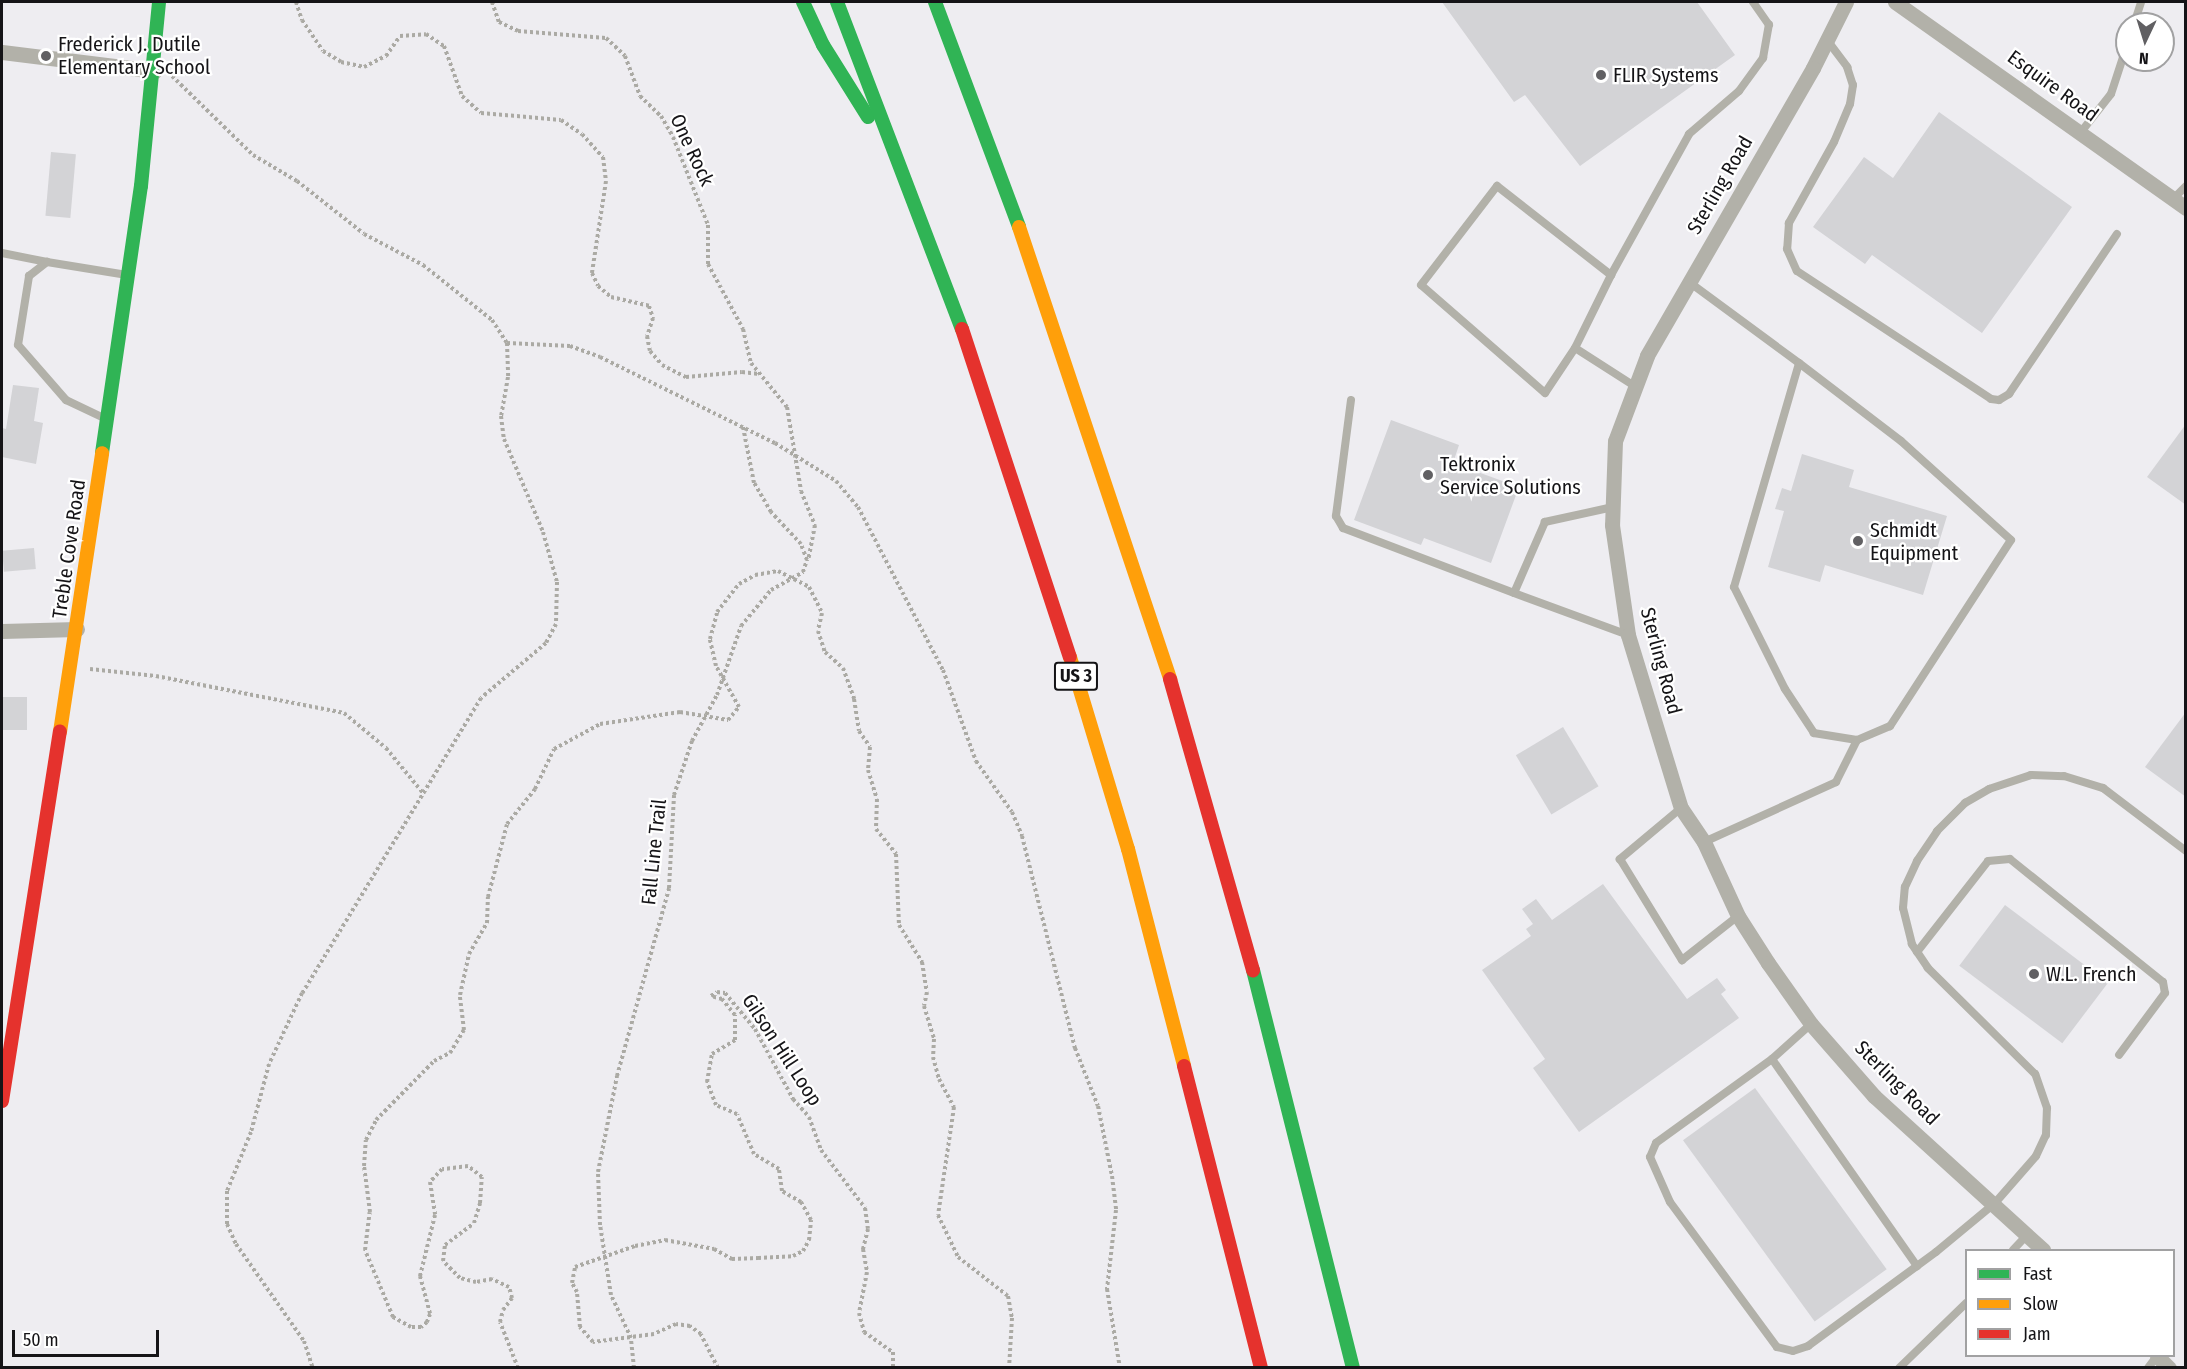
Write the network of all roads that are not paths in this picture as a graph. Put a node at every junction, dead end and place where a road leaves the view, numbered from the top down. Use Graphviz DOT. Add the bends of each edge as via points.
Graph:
graph roads {
  1 [pos="159,2"];
  2 [pos="802,2"];
  3 [pos="837,2"];
  4 [pos="935,2"];
  5 [pos="1753,2"];
  6 [pos="1846,2"];
  7 [pos="1895,2"];
  8 [pos="1827,40"];
  9 [pos="2,52"];
  10 [pos="155,66"];
  11 [pos="2118,72"];
  12 [pos="2081,132"];
  13 [pos="905,174"];
  14 [pos="2186,186"];
  15 [pos="2179,204"];
  16 [pos="2117,234"];
  17 [pos="2,253"];
  18 [pos="47,262"];
  19 [pos="128,275"];
  20 [pos="1611,276"];
  21 [pos="1689,282"];
  22 [pos="1575,348"];
  23 [pos="1799,363"];
  24 [pos="1636,387"];
  25 [pos="1351,400"];
  26 [pos="107,420"];
  27 [pos="1613,507"];
  28 [pos="1514,592"];
  29 [pos="77,629"];
  30 [pos="2,631"];
  31 [pos="1628,635"];
  32 [pos="1857,740"];
  33 [pos="1681,808"];
  34 [pos="1704,842"];
  35 [pos="2186,851"];
  36 [pos="1738,916"];
  37 [pos="1917,952"];
  38 [pos="1811,1024"];
  39 [pos="2119,1055"];
  40 [pos="1772,1059"];
  41 [pos="2,1101"];
  42 [pos="1995,1203"];
  43 [pos="2027,1235"];
  44 [pos="2015,1249"];
  45 [pos="2041,1249"];
  46 [pos="1917,1266"];
  47 [pos="1965,1304"];
  48 [pos="2158,1357"];
  49 [pos="1261,1368"];
  50 [pos="1353,1368"];
  51 [pos="1899,1368"];
  52 [pos="2169,1368"];
  1 -- 10 [label="main road, Treble Cove Road"];
  2 -- 13 [label="main road" via="823,45"];
  3 -- 13 [label="main road, US 3"];
  4 -- 50 [label="main road" via="1041,284 1168,670 1267,1018"];
  5 -- 20 [label="lane" via="1769,25 1763,58 1739,91 1689,134"];
  6 -- 8 [label="street, Sterling Road"];
  7 -- 12 [label="street, Esquire Road"];
  8 -- 16 [label="lane" via="1847,67 1853,85 1850,104 1834,142 1789,223 1786,249 1797,271 1991,399 1999,400 2009,394"];
  8 -- 21 [label="street, Sterling Road"];
  9 -- 10 [label="street"];
  10 -- 19 [label="main road, Treble Cove Road"];
  11 -- 12 [label="lane" via="2111,94"];
  12 -- 15 [label="street, Esquire Road"];
  13 -- 49 [label="main road, US 3" via="1015,480 1118,816 1197,1106"];
  14 -- 15 [label="lane"];
  17 -- 18 [label="lane"];
  18 -- 19 [label="lane"];
  18 -- 26 [label="lane" via="29,276 18,345 66,400"];
  19 -- 26 [label="main road, Treble Cove Road"];
  20 -- 22 [label="lane"];
  20 -- 22 [label="lane" via="1497,186 1421,285 1545,393"];
  21 -- 23 [label="lane"];
  21 -- 24 [label="street, Sterling Road" via="1647,356"];
  22 -- 24 [label="lane"];
  23 -- 32 [label="lane" via="1734,587 1785,689 1814,733"];
  23 -- 32 [label="lane" via="1901,441 2011,540 1890,726"];
  24 -- 27 [label="street, Sterling Road" via="1615,441"];
  25 -- 28 [label="lane" via="1336,516 1343,528"];
  26 -- 29 [label="main road, Treble Cove Road"];
  27 -- 28 [label="lane" via="1545,522"];
  27 -- 31 [label="street, Sterling Road"];
  28 -- 31 [label="lane"];
  29 -- 30 [label="street"];
  29 -- 41 [label="main road, Treble Cove Road"];
  31 -- 33 [label="street, Sterling Road"];
  32 -- 34 [label="lane" via="1836,782"];
  33 -- 34 [label="street, Sterling Road"];
  33 -- 36 [label="lane" via="1620,859 1682,960"];
  34 -- 36 [label="street, Sterling Road"];
  35 -- 37 [label="lane" via="2103,788 2047,775 1989,789 1965,803 1937,831 1911,873 1903,908"];
  36 -- 38 [label="street, Sterling Road"];
  37 -- 39 [label="lane" via="1989,861 2010,859 2163,982 2165,993"];
  37 -- 42 [label="lane" via="1928,968 2017,1054 2035,1074 2042,1090 2048,1116 2044,1142"];
  38 -- 40 [label="lane"];
  38 -- 42 [label="street, Sterling Road" via="1874,1096"];
  40 -- 46 [label="lane"];
  40 -- 46 [label="lane" via="1656,1143 1650,1157 1670,1202 1777,1347 1793,1351 1808,1346"];
  42 -- 43 [label="street, Sterling Road"];
  42 -- 46 [label="lane"];
  43 -- 44 [label="lane"];
  43 -- 45 [label="street, Sterling Road"];
  47 -- 51 [label="lane"];
  48 -- 52 [label="street"];
}
